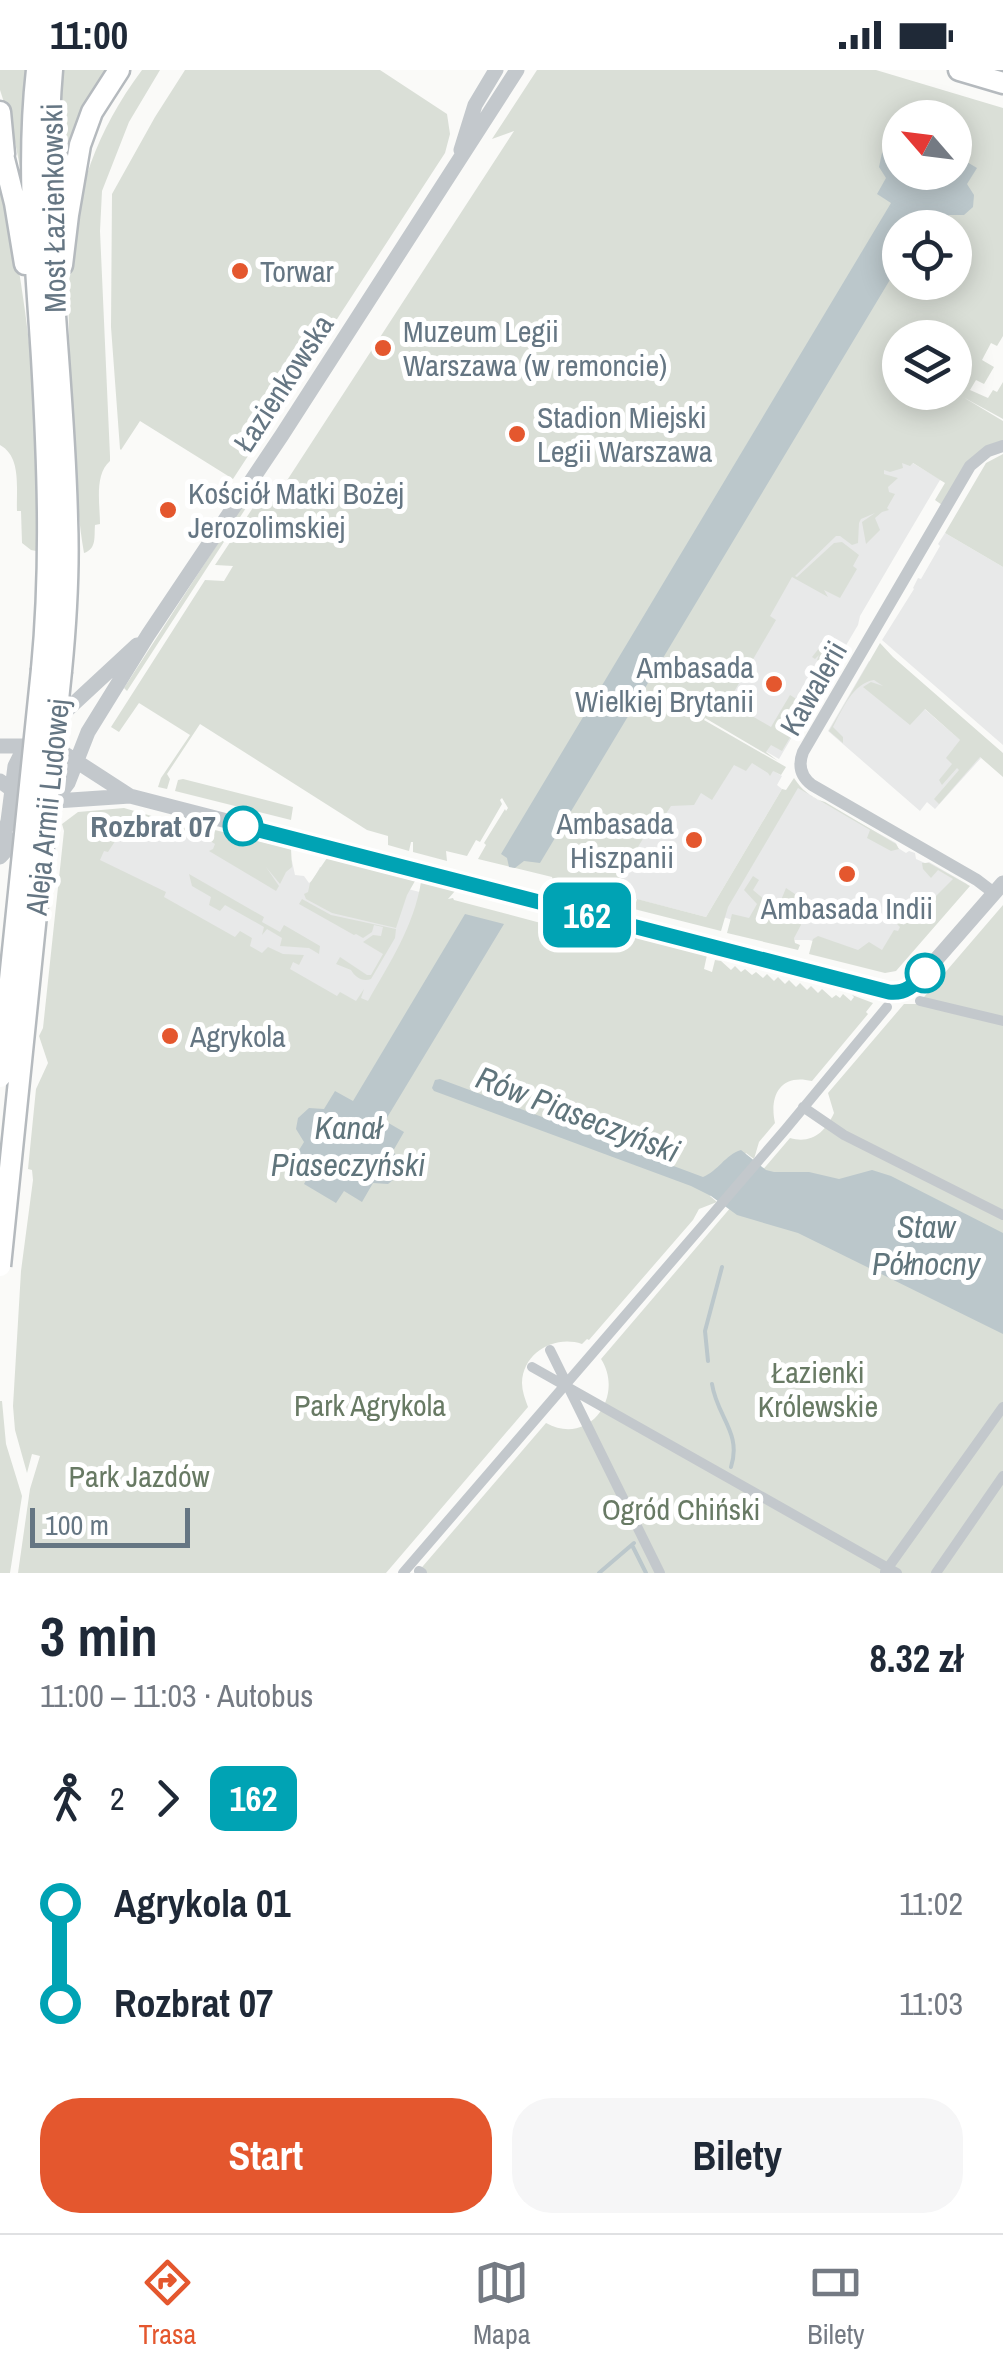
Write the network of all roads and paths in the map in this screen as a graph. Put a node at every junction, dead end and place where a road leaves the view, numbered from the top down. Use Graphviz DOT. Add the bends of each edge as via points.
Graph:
graph roads {
  1 [pos="37,70"];
  2 [pos="52,70"];
  3 [pos="119,70"];
  4 [pos="136,70"];
  5 [pos="496,70"];
  6 [pos="517,70"];
  7 [pos="959,70"];
  8 [pos="1003,83"];
  9 [pos="0,112"];
  10 [pos="2,150"];
  11 [pos="459,159"];
  12 [pos="76,171"];
  13 [pos="49,343"];
  14 [pos="1003,446"];
  15 [pos="148,635"];
  16 [pos="51,670"];
  17 [pos="0,746"];
  18 [pos="29,746"];
  19 [pos="76,760"];
  20 [pos="6,785"];
  21 [pos="130,796"];
  22 [pos="54,802"];
  23 [pos="0,847"];
  24 [pos="0,856"];
  25 [pos="999,888"];
  26 [pos="892,1000"];
  27 [pos="920,1002"];
  28 [pos="1003,1021"];
  29 [pos="0,1077"];
  30 [pos="803,1107"];
  31 [pos="1003,1215"];
  32 [pos="0,1266"];
  33 [pos="550,1350"];
  34 [pos="532,1367"];
  35 [pos="566,1385"];
  36 [pos="1003,1407"];
  37 [pos="1003,1476"];
  38 [pos="890,1571"];
  39 [pos="403,1573"];
  40 [pos="660,1573"];
  41 [pos="936,1573"];
  1 -- 13 [label="main road, Most Łazienkowski" via="32,169"];
  2 -- 13 [label="main road, Most Łazienkowski"];
  3 -- 12 [label="main road" via="87,123"];
  4 -- 12 [label="main road"];
  5 -- 11 [label="street, Łazienkowska" via="475,105"];
  6 -- 11 [label="street, Łazienkowska"];
  7 -- 8 [label="main road"];
  9 -- 10 [label="main road"];
  10 -- 13 [label="main road"];
  11 -- 15 [label="street, Łazienkowska"];
  12 -- 13 [label="main road"];
  13 -- 16 [label="main road, Aleja Armii Ludowej" via="68,546 67,602"];
  14 -- 25 [label="street, Kawalerii" via="970,466 800,764 812,784"];
  15 -- 18 [label="street, Łazienkowska"];
  15 -- 19 [label="street, Łazienkowska"];
  16 -- 29 [label="main road, Aleja Armii Ludowej, bridge"];
  16 -- 32 [label="main road, Aleja Armii Ludowej, bridge"];
  17 -- 18 [label="street"];
  18 -- 19 [label="street"];
  18 -- 20 [label="street"];
  19 -- 21 [label="street"];
  19 -- 22 [label="street"];
  20 -- 22 [label="street" via="35,801"];
  20 -- 23 [label="street" via="8,821"];
  21 -- 22 [label="street"];
  21 -- 26 [label="street"];
  22 -- 24 [label="street"];
  25 -- 26 [label="street" via="914,985"];
  26 -- 30 [label="street"];
  27 -- 28 [label="street"];
  30 -- 31 [label="street" via="844,1135"];
  30 -- 35 [label="street"];
  33 -- 35 [label="street"];
  34 -- 35 [label="street"];
  35 -- 38 [label="street"];
  35 -- 39 [label="street"];
  35 -- 40 [label="street"];
  36 -- 38 [label="street"];
  37 -- 41 [label="street"];
}
